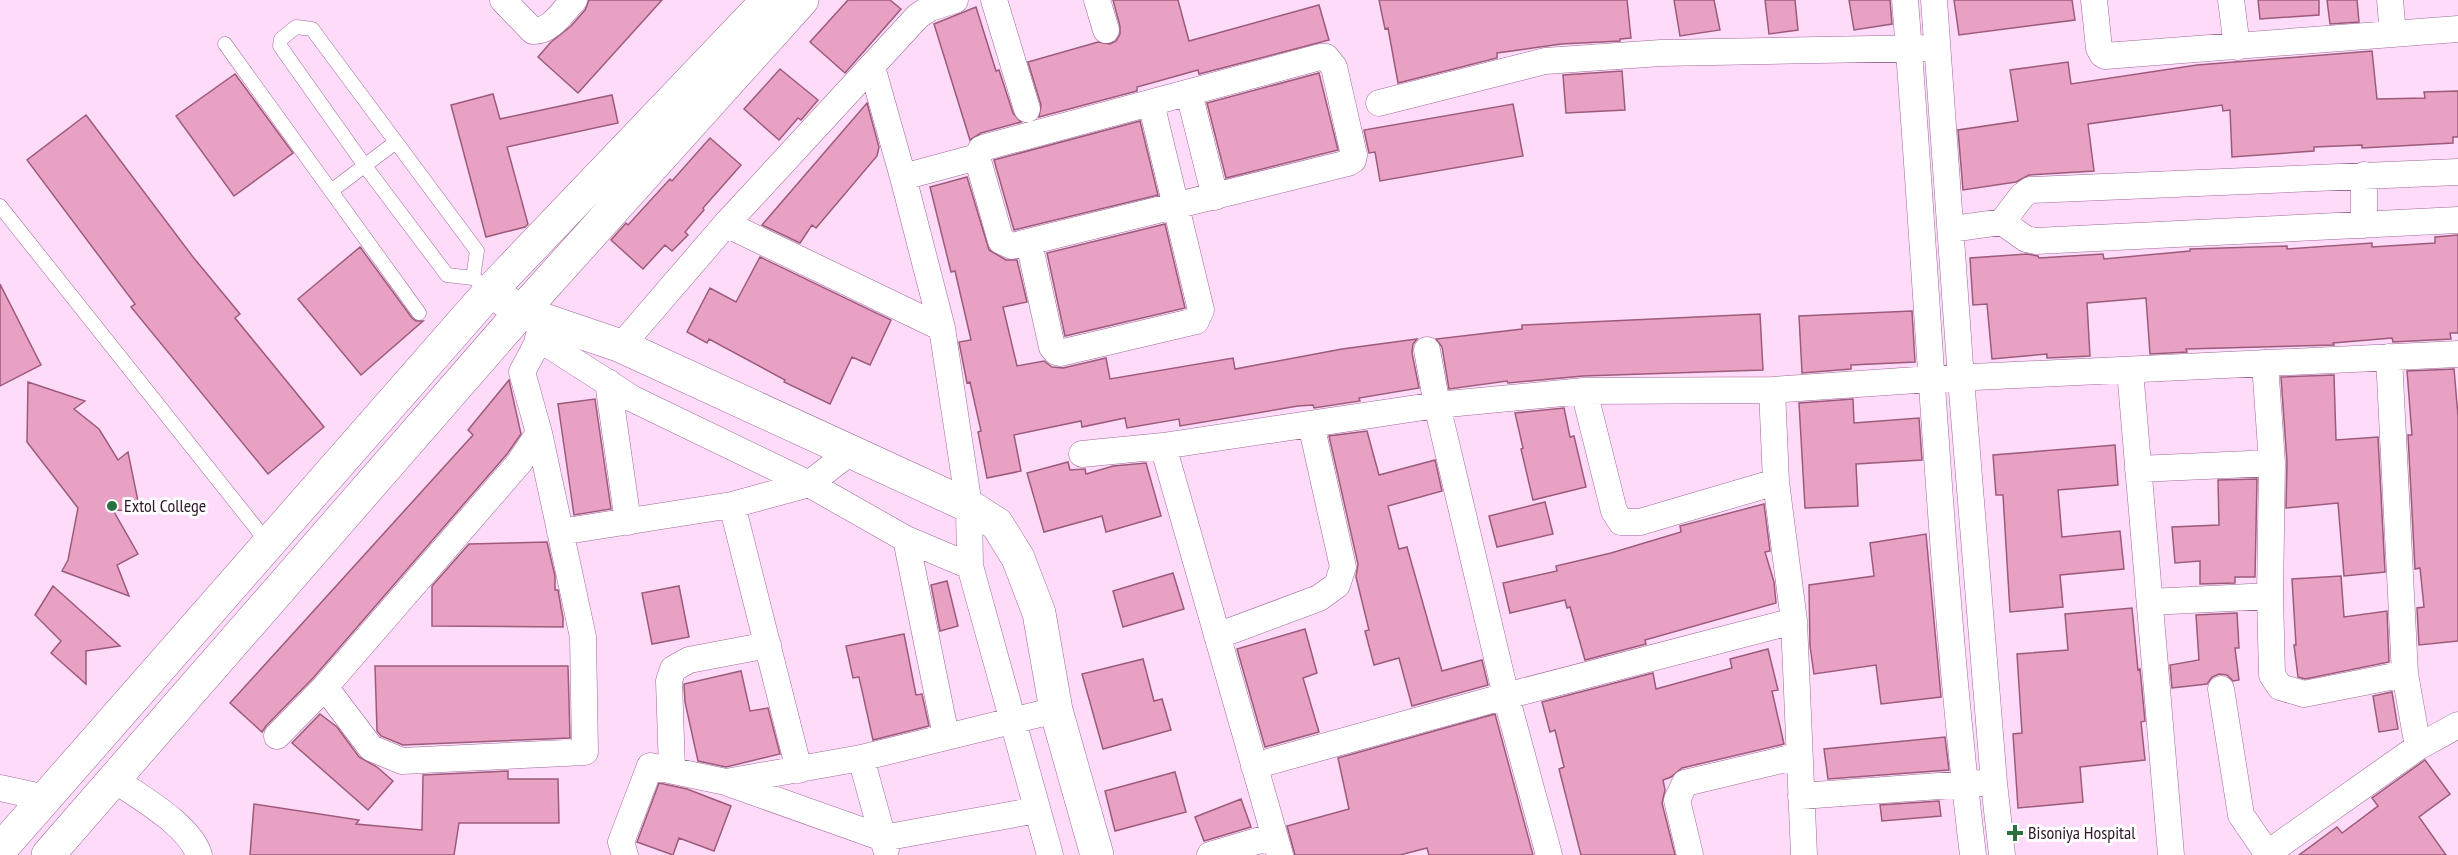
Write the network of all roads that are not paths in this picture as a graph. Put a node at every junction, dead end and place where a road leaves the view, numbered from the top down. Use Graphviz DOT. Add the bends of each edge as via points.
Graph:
graph roads {
  1 [pos="503,0"];
  2 [pos="574,0"];
  3 [pos="768,0"];
  4 [pos="802,0"];
  5 [pos="955,0"];
  6 [pos="994,0"];
  7 [pos="1097,0"];
  8 [pos="1905,0"];
  9 [pos="1934,0"];
  10 [pos="2094,0"];
  11 [pos="2231,0"];
  12 [pos="2390,0"];
  13 [pos="2458,29"];
  14 [pos="1106,30"];
  15 [pos="2393,34"];
  16 [pos="225,44"];
  17 [pos="1938,47"];
  18 [pos="2237,47"];
  19 [pos="1909,48"];
  20 [pos="872,67"];
  21 [pos="1188,93"];
  22 [pos="1151,103"];
  23 [pos="1378,103"];
  24 [pos="1027,109"];
  25 [pos="396,142"];
  26 [pos="977,157"];
  27 [pos="365,166"];
  28 [pos="2458,172"];
  29 [pos="2364,176"];
  30 [pos="903,177"];
  31 [pos="331,191"];
  32 [pos="1215,197"];
  33 [pos="0,206"];
  34 [pos="1177,207"];
  35 [pos="2458,220"];
  36 [pos="2002,222"];
  37 [pos="726,224"];
  38 [pos="2364,225"];
  39 [pos="1952,229"];
  40 [pos="1029,243"];
  41 [pos="482,284"];
  42 [pos="418,313"];
  43 [pos="536,323"];
  44 [pos="942,328"];
  45 [pos="621,346"];
  46 [pos="1427,350"];
  47 [pos="2458,354"];
  48 [pos="2389,357"];
  49 [pos="2265,363"];
  50 [pos="2130,370"];
  51 [pos="1931,379"];
  52 [pos="1961,379"];
  53 [pos="608,382"];
  54 [pos="1772,390"];
  55 [pos="1584,391"];
  56 [pos="1437,405"];
  57 [pos="1311,424"];
  58 [pos="539,434"];
  59 [pos="1163,446"];
  60 [pos="850,452"];
  61 [pos="1082,454"];
  62 [pos="2272,463"];
  63 [pos="2138,470"];
  64 [pos="1776,482"];
  65 [pos="809,484"];
  66 [pos="732,505"];
  67 [pos="969,506"];
  68 [pos="628,522"];
  69 [pos="560,532"];
  70 [pos="906,539"];
  71 [pos="269,545"];
  72 [pos="970,566"];
  73 [pos="2270,596"];
  74 [pos="2150,602"];
  75 [pos="1794,621"];
  76 [pos="1217,636"];
  77 [pos="768,645"];
  78 [pos="2405,674"];
  79 [pos="325,687"];
  80 [pos="2221,689"];
  81 [pos="1506,696"];
  82 [pos="1056,710"];
  83 [pos="1013,722"];
  84 [pos="2458,725"];
  85 [pos="277,736"];
  86 [pos="946,736"];
  87 [pos="2418,747"];
  88 [pos="1799,756"];
  89 [pos="861,758"];
  90 [pos="1254,766"];
  91 [pos="672,770"];
  92 [pos="799,770"];
  93 [pos="114,779"];
  94 [pos="726,782"];
  95 [pos="1964,783"];
  96 [pos="1994,783"];
  97 [pos="0,788"];
  98 [pos="1801,796"];
  99 [pos="46,798"];
  100 [pos="1037,810"];
  101 [pos="885,846"];
  102 [pos="1277,846"];
  103 [pos="0,850"];
  104 [pos="2266,854"];
  105 [pos="48,855"];
  106 [pos="199,855"];
  107 [pos="625,855"];
  108 [pos="1050,855"];
  109 [pos="1097,855"];
  110 [pos="1210,855"];
  111 [pos="1549,855"];
  112 [pos="1690,855"];
  113 [pos="1804,855"];
  114 [pos="1973,855"];
  115 [pos="2002,855"];
  116 [pos="2171,855"];
  1 -- 2 [label="street" via="533,31 542,31"];
  3 -- 41 [label="street"];
  4 -- 43 [label="street"];
  5 -- 20 [label="street" via="925,11"];
  6 -- 24 [label="street"];
  7 -- 14 [label="street"];
  8 -- 19 [label="street"];
  9 -- 17 [label="street"];
  10 -- 18 [label="street" via="2099,48 2106,56"];
  11 -- 18 [label="street"];
  12 -- 15 [label="street"];
  13 -- 15 [label="street"];
  15 -- 18 [label="street"];
  16 -- 31 [label="lane"];
  17 -- 19 [label="street"];
  17 -- 39 [label="street"];
  19 -- 23 [label="street" via="1661,53 1545,61"];
  19 -- 51 [label="street"];
  20 -- 30 [label="street"];
  20 -- 37 [label="street"];
  21 -- 22 [label="street"];
  21 -- 32 [label="street"];
  21 -- 32 [label="street" via="1320,57 1326,57 1334,67 1353,160"];
  22 -- 26 [label="street" via="986,147"];
  22 -- 34 [label="street"];
  25 -- 27 [label="lane"];
  25 -- 27 [label="lane" via="312,28 296,27 281,39 280,46"];
  25 -- 41 [label="lane" via="477,251"];
  26 -- 30 [label="street"];
  26 -- 40 [label="street" via="1000,241 1012,246"];
  27 -- 31 [label="lane"];
  27 -- 41 [label="lane" via="447,275"];
  28 -- 29 [label="street"];
  29 -- 36 [label="street" via="2030,190"];
  29 -- 38 [label="street"];
  30 -- 44 [label="street"];
  31 -- 42 [label="lane"];
  32 -- 34 [label="street"];
  33 -- 71 [label="lane"];
  34 -- 40 [label="street"];
  34 -- 40 [label="street" via="1201,310 1190,324 1056,352"];
  35 -- 38 [label="street"];
  36 -- 38 [label="street" via="2036,241"];
  36 -- 39 [label="street"];
  37 -- 44 [label="street"];
  37 -- 45 [label="street"];
  39 -- 52 [label="street"];
  41 -- 43 [label="street"];
  41 -- 71 [label="street"];
  43 -- 45 [label="street"];
  43 -- 53 [label="street"];
  43 -- 58 [label="street" via="522,372"];
  43 -- 93 [label="street"];
  44 -- 67 [label="street"];
  45 -- 60 [label="street"];
  46 -- 56 [label="street"];
  47 -- 48 [label="street"];
  48 -- 49 [label="street"];
  48 -- 78 [label="street"];
  49 -- 50 [label="street"];
  49 -- 62 [label="street"];
  50 -- 52 [label="street"];
  50 -- 63 [label="street"];
  51 -- 52 [label="street"];
  51 -- 54 [label="street"];
  51 -- 95 [label="street"];
  52 -- 96 [label="street"];
  53 -- 65 [label="street" via="633,399"];
  53 -- 68 [label="street"];
  54 -- 55 [label="street"];
  54 -- 64 [label="street"];
  55 -- 56 [label="street"];
  55 -- 64 [label="street" via="1614,512 1621,522 1640,522"];
  56 -- 57 [label="street"];
  56 -- 81 [label="street"];
  57 -- 59 [label="street"];
  57 -- 76 [label="street" via="1343,567 1337,585 1319,598"];
  58 -- 69 [label="street"];
  58 -- 79 [label="street" via="519,463"];
  59 -- 61 [label="street"];
  59 -- 76 [label="street"];
  60 -- 65 [label="street"];
  60 -- 67 [label="street"];
  62 -- 63 [label="street"];
  62 -- 73 [label="street"];
  63 -- 74 [label="street"];
  64 -- 75 [label="street"];
  65 -- 66 [label="street"];
  65 -- 70 [label="street"];
  66 -- 68 [label="street"];
  66 -- 77 [label="street"];
  67 -- 72 [label="street"];
  67 -- 82 [label="street" via="998,524 1018,558 1039,613"];
  68 -- 69 [label="street"];
  69 -- 79 [label="street" via="583,638 585,752 402,760 371,748"];
  70 -- 72 [label="street"];
  70 -- 86 [label="street"];
  71 -- 99 [label="street"];
  72 -- 83 [label="street"];
  73 -- 74 [label="street"];
  73 -- 78 [label="street" via="2272,675 2280,687 2304,694"];
  74 -- 116 [label="street"];
  75 -- 81 [label="street"];
  75 -- 88 [label="street"];
  76 -- 90 [label="street"];
  77 -- 91 [label="street" via="689,660 673,669 669,681"];
  77 -- 92 [label="street"];
  78 -- 87 [label="street"];
  79 -- 85 [label="street"];
  80 -- 104 [label="street" via="2241,815"];
  81 -- 90 [label="street"];
  81 -- 111 [label="street"];
  82 -- 83 [label="street"];
  82 -- 109 [label="street"];
  83 -- 86 [label="street"];
  83 -- 100 [label="street"];
  84 -- 87 [label="street"];
  86 -- 89 [label="street"];
  87 -- 104 [label="street"];
  88 -- 98 [label="street"];
  88 -- 112 [label="street" via="1685,783 1677,800"];
  89 -- 92 [label="street"];
  89 -- 101 [label="street"];
  90 -- 102 [label="street"];
  91 -- 94 [label="street"];
  91 -- 107 [label="street" via="650,766 621,842"];
  92 -- 94 [label="street"];
  93 -- 105 [label="street"];
  93 -- 106 [label="street" via="184,831"];
  94 -- 101 [label="street"];
  95 -- 96 [label="street"];
  95 -- 98 [label="street"];
  95 -- 114 [label="street"];
  96 -- 115 [label="street"];
  97 -- 99 [label="street"];
  98 -- 113 [label="street"];
  99 -- 103 [label="street"];
  100 -- 101 [label="street"];
  100 -- 108 [label="street"];
  102 -- 110 [label="street"];
}
